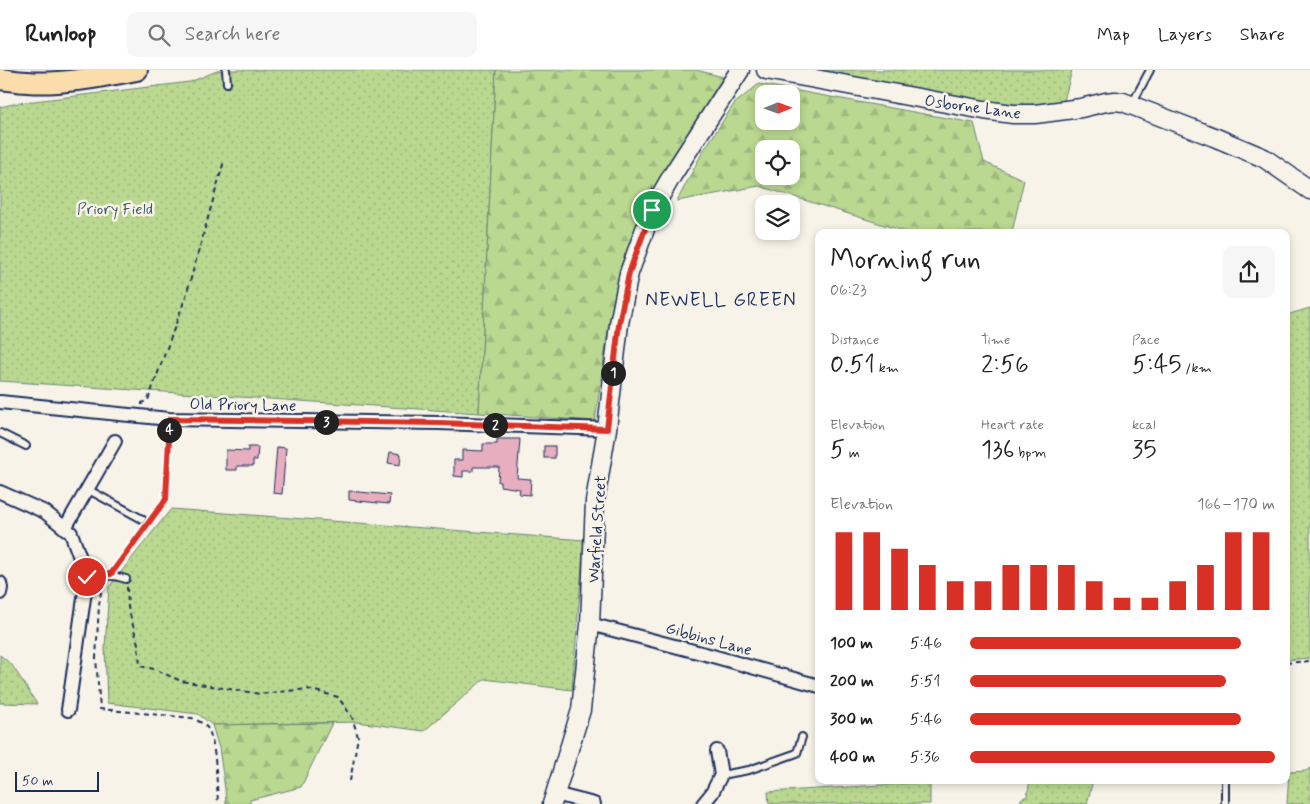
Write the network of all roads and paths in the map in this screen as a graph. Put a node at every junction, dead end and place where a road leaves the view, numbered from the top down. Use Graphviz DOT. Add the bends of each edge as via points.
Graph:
graph roads {
  1 [pos="137,70"];
  2 [pos="226,70"];
  3 [pos="740,70"];
  4 [pos="766,70"];
  5 [pos="1150,70"];
  6 [pos="0,79"];
  7 [pos="28,82"];
  8 [pos="228,83"];
  9 [pos="0,88"];
  10 [pos="1131,105"];
  11 [pos="224,161"];
  12 [pos="1310,190"];
  13 [pos="0,402"];
  14 [pos="142,403"];
  15 [pos="170,419"];
  16 [pos="607,429"];
  17 [pos="0,434"];
  18 [pos="115,441"];
  19 [pos="26,446"];
  20 [pos="87,489"];
  21 [pos="1,496"];
  22 [pos="142,519"];
  23 [pos="65,528"];
  24 [pos="111,574"];
  25 [pos="87,577"];
  26 [pos="126,579"];
  27 [pos="0,583"];
  28 [pos="0,593"];
  29 [pos="590,624"];
  30 [pos="1310,661"];
  31 [pos="1290,663"];
  32 [pos="815,685"];
  33 [pos="68,710"];
  34 [pos="802,737"];
  35 [pos="717,751"];
  36 [pos="721,775"];
  37 [pos="350,781"];
  38 [pos="1225,784"];
  39 [pos="554,799"];
  40 [pos="218,804"];
  41 [pos="594,804"];
  42 [pos="704,804"];
  43 [pos="1225,804"];
  1 -- 7 [label="main road" via="52,82"];
  2 -- 8 [label="lane"];
  3 -- 16 [label="main road, Warfield Street" via="652,210 629,273 619,324"];
  4 -- 10 [label="main road, Osborne Lane" via="1013,114 1057,112 1115,101"];
  5 -- 10 [label="lane"];
  6 -- 7 [label="main road"];
  7 -- 9 [label="main road"];
  10 -- 12 [label="main road, Osborne Lane" via="1264,158"];
  11 -- 14 [label="path" via="186,296 148,400"];
  13 -- 15 [label="street, Old Priory Lane"];
  15 -- 16 [label="street, Old Priory Lane"];
  15 -- 24 [label="path" via="166,499"];
  16 -- 29 [label="main road, Warfield Street" via="595,501"];
  17 -- 19 [label="lane"];
  18 -- 20 [label="street"];
  20 -- 22 [label="lane"];
  20 -- 23 [label="street"];
  21 -- 23 [label="street" via="46,512"];
  23 -- 25 [label="street" via="71,532"];
  24 -- 25 [label="lane"];
  24 -- 26 [label="lane"];
  24 -- 40 [label="path" via="101,592 99,605 96,658 100,709 192,718 203,724 209,730 214,751"];
  25 -- 33 [label="street"];
  26 -- 37 [label="path" via="140,666 181,680 260,694 307,689 338,697 352,717 358,737"];
  27 -- 28 [label="street"];
  29 -- 32 [label="street, Gibbins Lane"];
  29 -- 39 [label="main road, Warfield Street" via="581,710"];
  30 -- 31 [label="path"];
  34 -- 36 [label="lane" via="797,753 749,770"];
  35 -- 36 [label="street"];
  36 -- 42 [label="street"];
  38 -- 43 [label="lane"];
  39 -- 41 [label="street"];
}
